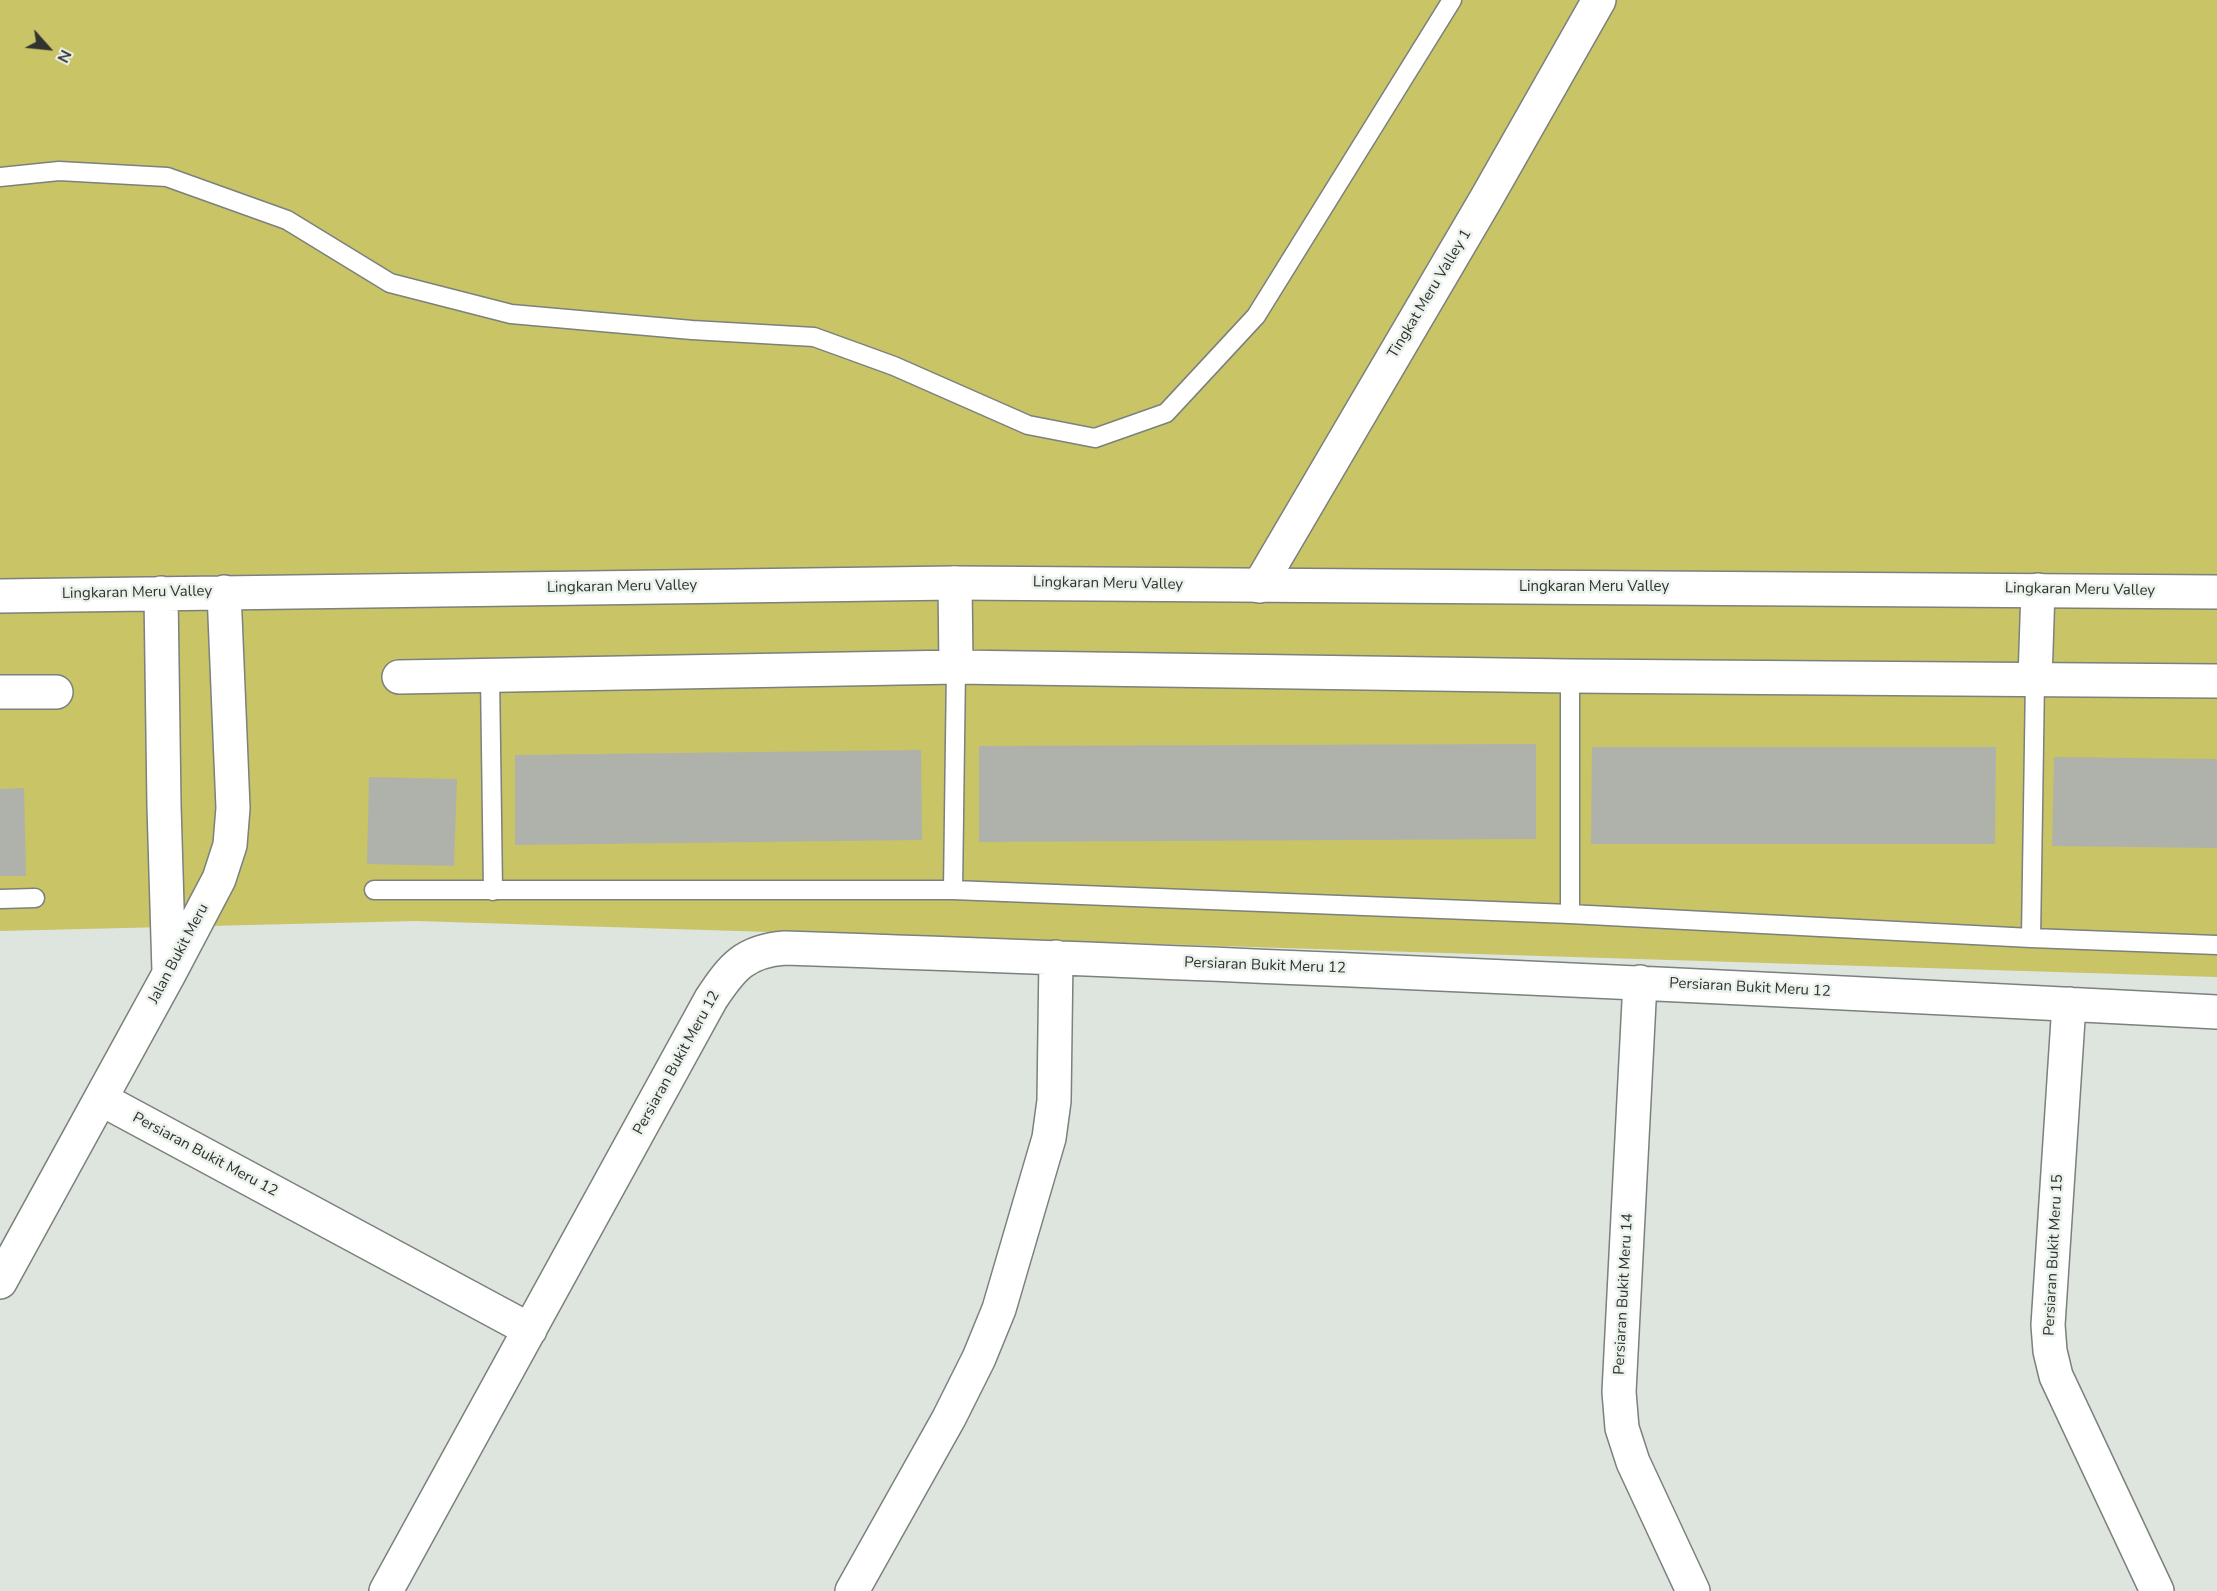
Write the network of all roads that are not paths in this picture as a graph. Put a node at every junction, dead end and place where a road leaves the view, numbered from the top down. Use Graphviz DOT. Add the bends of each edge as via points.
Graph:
graph roads {
  1 [pos="1452,0"];
  2 [pos="1599,0"];
  3 [pos="0,177"];
  4 [pos="955,583"];
  5 [pos="1259,586"];
  6 [pos="2038,590"];
  7 [pos="224,591"];
  8 [pos="161,592"];
  9 [pos="2217,592"];
  10 [pos="0,596"];
  11 [pos="956,667"];
  12 [pos="490,675"];
  13 [pos="1570,676"];
  14 [pos="399,677"];
  15 [pos="2036,679"];
  16 [pos="2217,681"];
  17 [pos="0,692"];
  18 [pos="56,692"];
  19 [pos="374,890"];
  20 [pos="953,890"];
  21 [pos="493,891"];
  22 [pos="0,898"];
  23 [pos="35,898"];
  24 [pos="1570,914"];
  25 [pos="2031,938"];
  26 [pos="2217,945"];
  27 [pos="1056,957"];
  28 [pos="169,974"];
  29 [pos="1640,982"];
  30 [pos="2068,1004"];
  31 [pos="2217,1012"];
  32 [pos="101,1099"];
  33 [pos="0,1282"];
  34 [pos="530,1330"];
  35 [pos="386,1591"];
  36 [pos="852,1591"];
  37 [pos="1693,1591"];
  38 [pos="2157,1591"];
  1 -- 3 [label="lane" via="1256,316 1166,413 1095,438 1028,425 894,366 814,337 511,314 390,283 287,220 167,177 59,171"];
  2 -- 5 [label="street, Tingkat Meru Valley 1"];
  4 -- 5 [label="street, Lingkaran Meru Valley"];
  4 -- 7 [label="street, Lingkaran Meru Valley"];
  4 -- 11 [label="street"];
  5 -- 6 [label="street, Lingkaran Meru Valley"];
  6 -- 9 [label="street, Lingkaran Meru Valley"];
  6 -- 15 [label="street"];
  7 -- 8 [label="street, Lingkaran Meru Valley"];
  7 -- 28 [label="street, Jalan Bukit Meru" via="233,808 231,845 219,879"];
  8 -- 10 [label="street, Lingkaran Meru Valley"];
  8 -- 28 [label="street"];
  11 -- 12 [label="street"];
  11 -- 13 [label="street"];
  11 -- 20 [label="lane"];
  12 -- 14 [label="street"];
  12 -- 21 [label="lane"];
  13 -- 15 [label="street"];
  13 -- 24 [label="lane"];
  15 -- 16 [label="street"];
  15 -- 25 [label="lane"];
  17 -- 18 [label="street"];
  19 -- 21 [label="lane"];
  20 -- 21 [label="lane"];
  20 -- 24 [label="lane"];
  22 -- 23 [label="lane"];
  24 -- 25 [label="lane"];
  25 -- 26 [label="lane"];
  27 -- 29 [label="street, Persiaran Bukit Meru 12"];
  27 -- 34 [label="street, Persiaran Bukit Meru 12" via="785,948 765,949 744,959 725,977 711,999"];
  27 -- 36 [label="street" via="1054,1101 1049,1138 999,1309 949,1418"];
  28 -- 32 [label="street, Jalan Bukit Meru"];
  29 -- 30 [label="street, Persiaran Bukit Meru 12"];
  29 -- 37 [label="street, Persiaran Bukit Meru 14" via="1620,1380 1622,1428 1633,1462"];
  30 -- 31 [label="street, Persiaran Bukit Meru 12"];
  30 -- 38 [label="street, Persiaran Bukit Meru 15" via="2048,1325 2050,1351 2056,1376"];
  32 -- 33 [label="street, Jalan Bukit Meru"];
  32 -- 34 [label="street, Persiaran Bukit Meru 12"];
  34 -- 35 [label="street, Persiaran Bukit Meru 12"];
}
